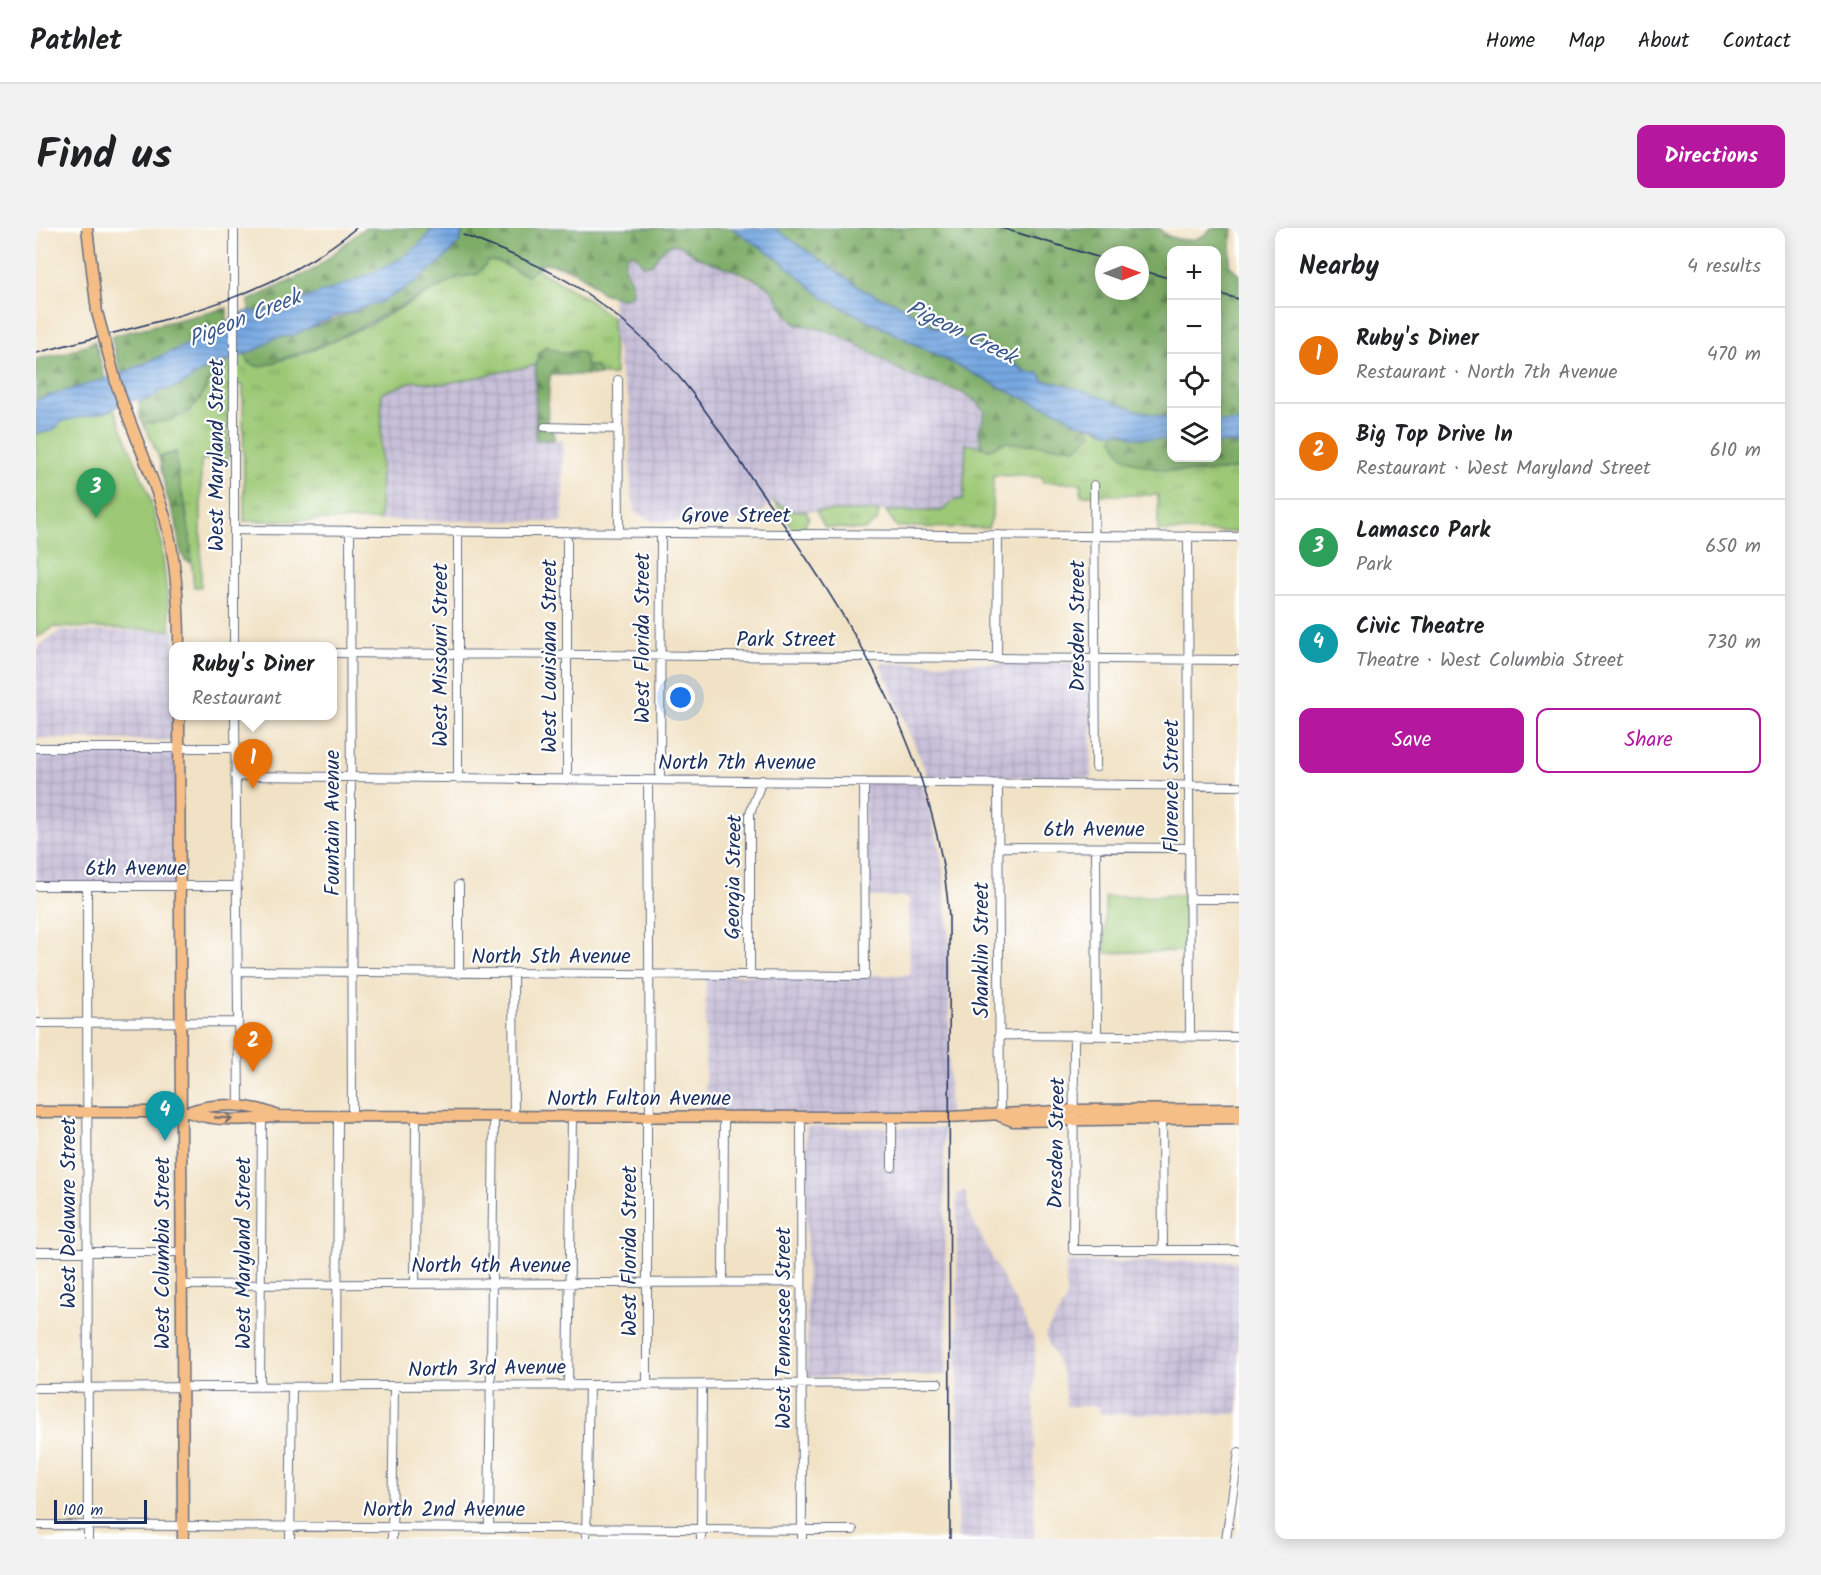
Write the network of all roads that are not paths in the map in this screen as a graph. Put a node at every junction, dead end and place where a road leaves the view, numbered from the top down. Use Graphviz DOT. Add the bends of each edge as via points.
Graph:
graph roads {
  1 [pos="87,228"];
  2 [pos="234,228"];
  3 [pos="618,380"];
  4 [pos="545,428"];
  5 [pos="619,429"];
  6 [pos="1094,485"];
  7 [pos="234,530"];
  8 [pos="350,530"];
  9 [pos="458,531"];
  10 [pos="619,531"];
  11 [pos="567,532"];
  12 [pos="661,533"];
  13 [pos="998,535"];
  14 [pos="1094,536"];
  15 [pos="1188,536"];
  16 [pos="1239,537"];
  17 [pos="179,642"];
  18 [pos="234,642"];
  19 [pos="337,653"];
  20 [pos="350,653"];
  21 [pos="458,654"];
  22 [pos="567,654"];
  23 [pos="660,656"];
  24 [pos="997,658"];
  25 [pos="1094,659"];
  26 [pos="1189,659"];
  27 [pos="1239,660"];
  28 [pos="179,720"];
  29 [pos="235,720"];
  30 [pos="36,748"];
  31 [pos="180,748"];
  32 [pos="235,748"];
  33 [pos="1096,767"];
  34 [pos="235,776"];
  35 [pos="350,777"];
  36 [pos="458,779"];
  37 [pos="567,780"];
  38 [pos="648,780"];
  39 [pos="660,780"];
  40 [pos="762,780"];
  41 [pos="864,782"];
  42 [pos="998,784"];
  43 [pos="1189,785"];
  44 [pos="1239,786"];
  45 [pos="998,847"];
  46 [pos="1096,848"];
  47 [pos="1188,848"];
  48 [pos="459,885"];
  49 [pos="36,886"];
  50 [pos="180,886"];
  51 [pos="236,886"];
  52 [pos="87,887"];
  53 [pos="1190,899"];
  54 [pos="1239,899"];
  55 [pos="236,971"];
  56 [pos="351,972"];
  57 [pos="459,974"];
  58 [pos="513,974"];
  59 [pos="650,975"];
  60 [pos="750,975"];
  61 [pos="237,1022"];
  62 [pos="36,1023"];
  63 [pos="86,1023"];
  64 [pos="181,1023"];
  65 [pos="999,1035"];
  66 [pos="1074,1035"];
  67 [pos="1097,1035"];
  68 [pos="1190,1036"];
  69 [pos="1239,1037"];
  70 [pos="239,1106"];
  71 [pos="1239,1109"];
  72 [pos="36,1112"];
  73 [pos="87,1112"];
  74 [pos="184,1112"];
  75 [pos="1075,1114"];
  76 [pos="1162,1114"];
  77 [pos="279,1116"];
  78 [pos="1000,1116"];
  79 [pos="338,1117"];
  80 [pos="352,1117"];
  81 [pos="416,1117"];
  82 [pos="494,1117"];
  83 [pos="514,1118"];
  84 [pos="649,1118"];
  85 [pos="724,1118"];
  86 [pos="801,1118"];
  87 [pos="892,1118"];
  88 [pos="1239,1118"];
  89 [pos="262,1119"];
  90 [pos="572,1119"];
  91 [pos="892,1167"];
  92 [pos="1163,1250"];
  93 [pos="1239,1250"];
  94 [pos="36,1252"];
  95 [pos="87,1252"];
  96 [pos="181,1252"];
  97 [pos="647,1282"];
  98 [pos="723,1282"];
  99 [pos="801,1282"];
  100 [pos="415,1283"];
  101 [pos="569,1283"];
  102 [pos="492,1284"];
  103 [pos="181,1285"];
  104 [pos="261,1285"];
  105 [pos="338,1285"];
  106 [pos="938,1383"];
  107 [pos="802,1384"];
  108 [pos="568,1385"];
  109 [pos="589,1385"];
  110 [pos="647,1385"];
  111 [pos="702,1385"];
  112 [pos="490,1386"];
  113 [pos="260,1387"];
  114 [pos="337,1387"];
  115 [pos="394,1387"];
  116 [pos="36,1388"];
  117 [pos="88,1388"];
  118 [pos="181,1388"];
  119 [pos="292,1388"];
  120 [pos="1239,1452"];
  121 [pos="36,1525"];
  122 [pos="88,1525"];
  123 [pos="183,1526"];
  124 [pos="290,1526"];
  125 [pos="392,1527"];
  126 [pos="489,1527"];
  127 [pos="587,1527"];
  128 [pos="701,1528"];
  129 [pos="802,1529"];
  130 [pos="853,1530"];
  131 [pos="88,1539"];
  132 [pos="183,1539"];
  133 [pos="290,1539"];
  134 [pos="392,1539"];
  135 [pos="586,1539"];
  136 [pos="701,1539"];
  137 [pos="802,1539"];
  138 [pos="1226,1539"];
  1 -- 17 [label="main road, bridge" via="97,312 117,386 170,540 178,593"];
  2 -- 7 [label="street, West Maryland Street"];
  3 -- 5 [label="street"];
  4 -- 5 [label="street"];
  5 -- 10 [label="street"];
  6 -- 14 [label="street, Dresden Street"];
  7 -- 8 [label="street, Grove Street"];
  7 -- 18 [label="street, West Maryland Street"];
  8 -- 9 [label="street, Grove Street"];
  8 -- 20 [label="street, Fountain Avenue"];
  9 -- 11 [label="street, Grove Street"];
  9 -- 21 [label="street, West Missouri Street"];
  10 -- 11 [label="street, Grove Street"];
  10 -- 12 [label="street, Grove Street"];
  11 -- 22 [label="street, West Louisiana Street"];
  12 -- 13 [label="street, Grove Street"];
  12 -- 23 [label="street, West Florida Street"];
  13 -- 14 [label="street, Grove Street"];
  13 -- 24 [label="street"];
  14 -- 15 [label="street, Grove Street"];
  14 -- 25 [label="street, Dresden Street"];
  15 -- 16 [label="street, Grove Street"];
  15 -- 26 [label="street, Florence Street"];
  19 -- 20 [label="street, Park Street"];
  20 -- 21 [label="street, Park Street"];
  20 -- 35 [label="street, Fountain Avenue"];
  21 -- 22 [label="street, Park Street"];
  21 -- 36 [label="street, West Missouri Street"];
  22 -- 23 [label="street, Park Street"];
  22 -- 37 [label="street, West Louisiana Street"];
  23 -- 24 [label="street, Park Street"];
  23 -- 39 [label="street, West Florida Street"];
  24 -- 25 [label="street, Park Street"];
  25 -- 26 [label="street, Park Street"];
  25 -- 33 [label="street, Dresden Street"];
  26 -- 27 [label="street, Park Street"];
  26 -- 43 [label="street, Florence Street"];
  28 -- 31 [label="main road, West Columbia Street"];
  29 -- 32 [label="street"];
  30 -- 31 [label="street"];
  31 -- 32 [label="street"];
  31 -- 50 [label="main road, West Columbia Street"];
  32 -- 34 [label="street"];
  34 -- 35 [label="street, North 7th Avenue"];
  34 -- 51 [label="street"];
  35 -- 36 [label="street, North 7th Avenue"];
  35 -- 56 [label="street, Fountain Avenue"];
  36 -- 37 [label="street, North 7th Avenue"];
  37 -- 38 [label="street, North 7th Avenue"];
  38 -- 39 [label="street, North 7th Avenue"];
  38 -- 59 [label="street, West Florida Street"];
  39 -- 40 [label="street, North 7th Avenue"];
  40 -- 41 [label="street, North 7th Avenue"];
  40 -- 60 [label="street, Georgia Street" via="749,824"];
  41 -- 42 [label="street, North 7th Avenue"];
  41 -- 60 [label="street, North 5th Avenue" via="865,975"];
  42 -- 43 [label="street, North 7th Avenue"];
  42 -- 45 [label="street, Shanklin Street"];
  43 -- 44 [label="street, North 7th Avenue"];
  43 -- 47 [label="street, Florence Street"];
  45 -- 46 [label="street, 6th Avenue"];
  45 -- 65 [label="street, Shanklin Street"];
  46 -- 47 [label="street, 6th Avenue"];
  46 -- 67 [label="street"];
  47 -- 53 [label="street, Florence Street"];
  48 -- 57 [label="street"];
  49 -- 52 [label="street, 6th Avenue"];
  50 -- 51 [label="street, 6th Avenue"];
  50 -- 52 [label="street, 6th Avenue"];
  50 -- 64 [label="main road, West Columbia Street"];
  51 -- 55 [label="street"];
  52 -- 63 [label="street, West Delaware Street"];
  53 -- 54 [label="street"];
  53 -- 68 [label="street, Florence Street"];
  55 -- 56 [label="street, North 5th Avenue"];
  55 -- 61 [label="street"];
  56 -- 57 [label="street, North 5th Avenue"];
  56 -- 80 [label="street, Fountain Avenue"];
  57 -- 58 [label="street, North 5th Avenue"];
  58 -- 59 [label="street, North 5th Avenue"];
  58 -- 83 [label="street"];
  59 -- 60 [label="street, North 5th Avenue"];
  59 -- 84 [label="street, West Florida Street"];
  61 -- 64 [label="street"];
  61 -- 70 [label="street"];
  62 -- 63 [label="street"];
  63 -- 64 [label="street"];
  63 -- 73 [label="street, West Delaware Street"];
  64 -- 74 [label="main road, West Columbia Street"];
  65 -- 66 [label="street"];
  65 -- 78 [label="street, Shanklin Street"];
  66 -- 67 [label="street"];
  66 -- 75 [label="street, Dresden Street"];
  67 -- 68 [label="street"];
  68 -- 69 [label="street"];
  70 -- 74 [label="main road, North Fulton Avenue" via="199,1107"];
  70 -- 77 [label="main road, North Fulton Avenue"];
  71 -- 76 [label="main road, North Fulton Avenue"];
  72 -- 73 [label="main road, North Fulton Avenue"];
  73 -- 74 [label="main road, North Fulton Avenue"];
  73 -- 95 [label="street, West Delaware Street"];
  74 -- 89 [label="main road, North Fulton Avenue, one-way" via="200,1117"];
  74 -- 96 [label="main road, West Columbia Street"];
  75 -- 76 [label="main road, North Fulton Avenue"];
  75 -- 78 [label="main road, North Fulton Avenue"];
  75 -- 92 [label="street, Dresden Street" via="1072,1250"];
  76 -- 88 [label="main road, North Fulton Avenue"];
  76 -- 92 [label="street"];
  77 -- 79 [label="main road, North Fulton Avenue"];
  77 -- 89 [label="main road, North Fulton Avenue"];
  78 -- 87 [label="main road, North Fulton Avenue"];
  79 -- 80 [label="main road, North Fulton Avenue"];
  79 -- 105 [label="street"];
  80 -- 81 [label="main road, North Fulton Avenue"];
  81 -- 82 [label="main road, North Fulton Avenue"];
  81 -- 100 [label="street"];
  82 -- 83 [label="main road, North Fulton Avenue"];
  82 -- 102 [label="street"];
  83 -- 90 [label="main road, North Fulton Avenue"];
  84 -- 85 [label="main road, North Fulton Avenue"];
  84 -- 90 [label="main road, North Fulton Avenue"];
  84 -- 97 [label="street, West Florida Street"];
  85 -- 86 [label="main road, North Fulton Avenue"];
  85 -- 98 [label="street"];
  86 -- 87 [label="main road, North Fulton Avenue"];
  86 -- 99 [label="street, West Tennessee Street"];
  87 -- 91 [label="street"];
  89 -- 104 [label="street, West Maryland Street"];
  90 -- 101 [label="street"];
  92 -- 93 [label="street"];
  94 -- 95 [label="street"];
  95 -- 96 [label="street"];
  95 -- 117 [label="street, West Delaware Street"];
  96 -- 103 [label="main road, West Columbia Street"];
  97 -- 98 [label="street, North 4th Avenue"];
  97 -- 101 [label="street, North 4th Avenue"];
  97 -- 110 [label="street, West Florida Street"];
  98 -- 99 [label="street, North 4th Avenue"];
  99 -- 107 [label="street, West Tennessee Street"];
  100 -- 102 [label="street, North 4th Avenue"];
  100 -- 105 [label="street, North 4th Avenue"];
  101 -- 102 [label="street, North 4th Avenue"];
  101 -- 108 [label="street"];
  102 -- 112 [label="street"];
  103 -- 104 [label="street, North 4th Avenue"];
  103 -- 118 [label="main road, West Columbia Street"];
  104 -- 105 [label="street, North 4th Avenue"];
  104 -- 113 [label="street, West Maryland Street"];
  105 -- 114 [label="street"];
  106 -- 107 [label="street, North 3rd Avenue"];
  107 -- 111 [label="street, North 3rd Avenue"];
  107 -- 129 [label="street, West Tennessee Street"];
  108 -- 109 [label="street, North 3rd Avenue"];
  108 -- 112 [label="street, North 3rd Avenue"];
  109 -- 110 [label="street, North 3rd Avenue"];
  109 -- 127 [label="street"];
  110 -- 111 [label="street, North 3rd Avenue"];
  111 -- 128 [label="street"];
  112 -- 115 [label="street, North 3rd Avenue"];
  112 -- 126 [label="street"];
  113 -- 118 [label="street, North 3rd Avenue"];
  113 -- 119 [label="street, North 3rd Avenue"];
  114 -- 115 [label="street, North 3rd Avenue"];
  114 -- 119 [label="street, North 3rd Avenue"];
  115 -- 125 [label="street"];
  116 -- 117 [label="street, North 3rd Avenue"];
  117 -- 118 [label="street, North 3rd Avenue"];
  117 -- 122 [label="street, West Delaware Street"];
  118 -- 123 [label="main road, West Columbia Street"];
  119 -- 124 [label="street"];
  120 -- 138 [label="street"];
  121 -- 122 [label="street, North 2nd Avenue"];
  122 -- 123 [label="street, North 2nd Avenue"];
  122 -- 131 [label="street, West Delaware Street"];
  123 -- 124 [label="street, North 2nd Avenue"];
  123 -- 132 [label="main road, West Columbia Street"];
  124 -- 125 [label="street, North 2nd Avenue"];
  124 -- 133 [label="street"];
  125 -- 126 [label="street, North 2nd Avenue"];
  125 -- 134 [label="street"];
  126 -- 127 [label="street, North 2nd Avenue"];
  127 -- 128 [label="street, North 2nd Avenue"];
  127 -- 135 [label="street"];
  128 -- 129 [label="street, North 2nd Avenue"];
  128 -- 136 [label="street"];
  129 -- 130 [label="street, North 2nd Avenue"];
  129 -- 137 [label="street, West Tennessee Street"];
}
